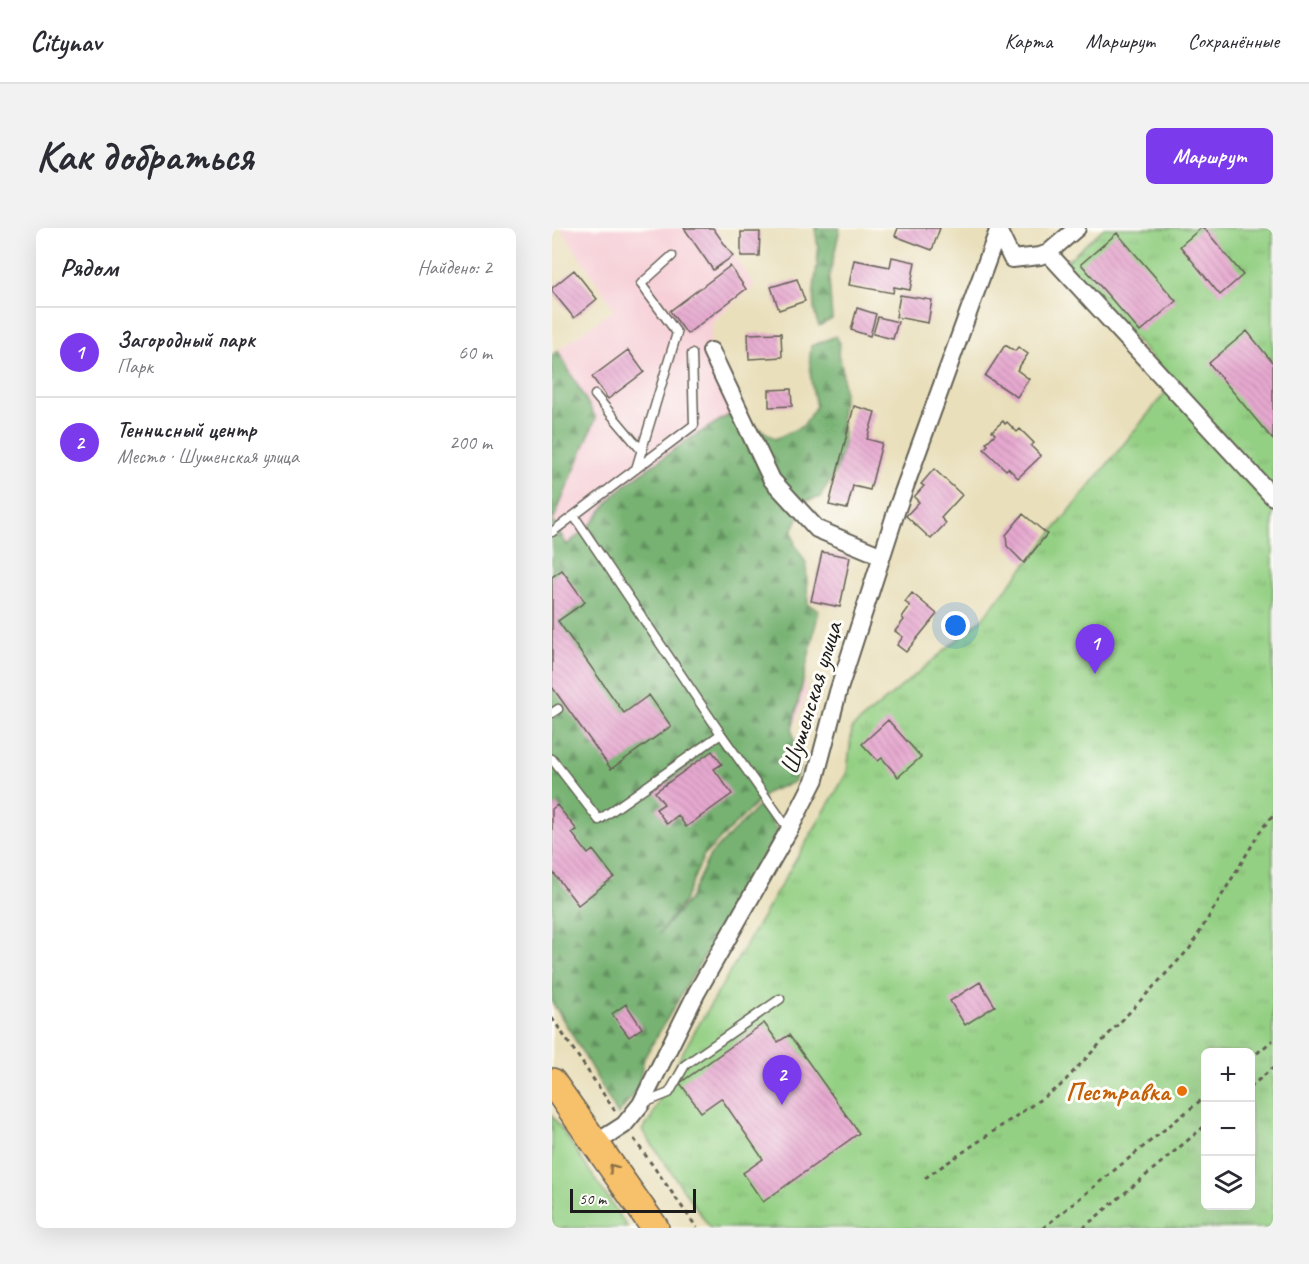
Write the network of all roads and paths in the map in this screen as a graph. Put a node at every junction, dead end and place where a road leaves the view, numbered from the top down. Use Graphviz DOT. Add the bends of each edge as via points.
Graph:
graph roads {
  1 [pos="1077,228"];
  2 [pos="998,229"];
  3 [pos="1048,254"];
  4 [pos="672,256"];
  5 [pos="711,351"];
  6 [pos="692,354"];
  7 [pos="596,395"];
  8 [pos="642,451"];
  9 [pos="636,469"];
  10 [pos="1273,497"];
  11 [pos="574,516"];
  12 [pos="552,532"];
  13 [pos="882,556"];
  14 [pos="721,734"];
  15 [pos="552,759"];
  16 [pos="1273,816"];
  17 [pos="789,830"];
  18 [pos="780,999"];
  19 [pos="1273,1040"];
  20 [pos="1255,1056"];
  21 [pos="1273,1068"];
  22 [pos="552,1082"];
  23 [pos="1255,1084"];
  24 [pos="1201,1100"];
  25 [pos="641,1104"];
  26 [pos="1201,1129"];
  27 [pos="596,1143"];
  28 [pos="925,1178"];
  29 [pos="655,1228"];
  30 [pos="1043,1228"];
  31 [pos="1083,1228"];
  1 -- 3 [label="street"];
  2 -- 3 [label="street" via="1012,259"];
  2 -- 13 [label="street, Шушенская улица"];
  3 -- 10 [label="street"];
  4 -- 8 [label="lane" via="640,284 677,333"];
  5 -- 13 [label="street" via="772,480 817,528"];
  6 -- 9 [label="lane" via="694,425"];
  7 -- 8 [label="lane"];
  8 -- 9 [label="lane"];
  9 -- 11 [label="lane"];
  11 -- 12 [label="lane"];
  11 -- 14 [label="lane"];
  13 -- 17 [label="street, Шушенская улица" via="838,692 815,779"];
  14 -- 15 [label="lane" via="599,820"];
  14 -- 17 [label="lane"];
  16 -- 28 [label="path" via="1190,948 1060,1086"];
  17 -- 25 [label="street, Шушенская улица" via="697,992"];
  18 -- 25 [label="lane" via="685,1065 669,1093"];
  19 -- 20 [label="path"];
  21 -- 23 [label="path"];
  22 -- 27 [label="main road"];
  24 -- 30 [label="path"];
  25 -- 27 [label="street, Шушенская улица" via="624,1125"];
  26 -- 31 [label="path"];
  29 -- 27 [label="main road, one-way"];
}
